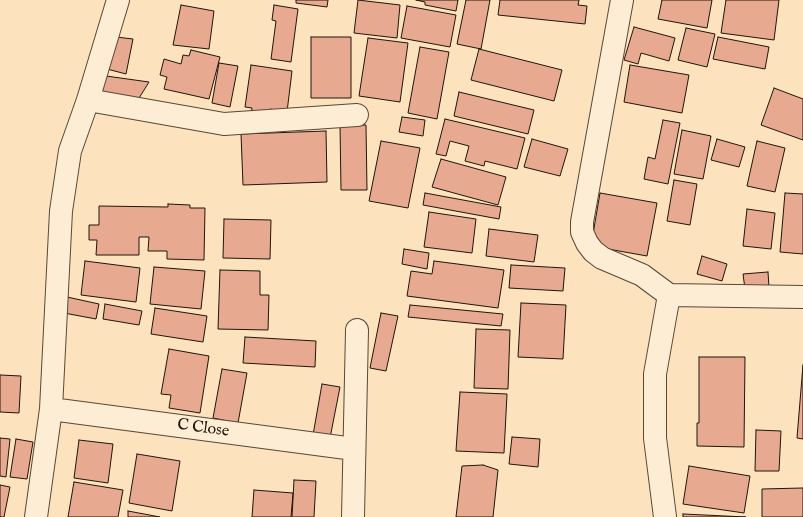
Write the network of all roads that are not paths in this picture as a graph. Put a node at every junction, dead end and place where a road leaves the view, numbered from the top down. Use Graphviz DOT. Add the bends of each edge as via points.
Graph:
graph roads {
  1 [pos="118,0"];
  2 [pos="622,0"];
  3 [pos="88,100"];
  4 [pos="357,115"];
  5 [pos="669,295"];
  6 [pos="803,297"];
  7 [pos="357,330"];
  8 [pos="51,409"];
  9 [pos="354,449"];
  10 [pos="36,517"];
  11 [pos="353,517"];
  12 [pos="665,517"];
  1 -- 3 [label="street"];
  2 -- 5 [label="street" via="582,232 593,251 602,258 642,275"];
  3 -- 4 [label="street" via="224,124"];
  3 -- 8 [label="street" via="70,151 61,211"];
  5 -- 6 [label="street"];
  5 -- 12 [label="street" via="655,374 655,438"];
  7 -- 9 [label="street"];
  8 -- 9 [label="street, C Close"];
  8 -- 10 [label="street"];
  9 -- 11 [label="street"];
}
